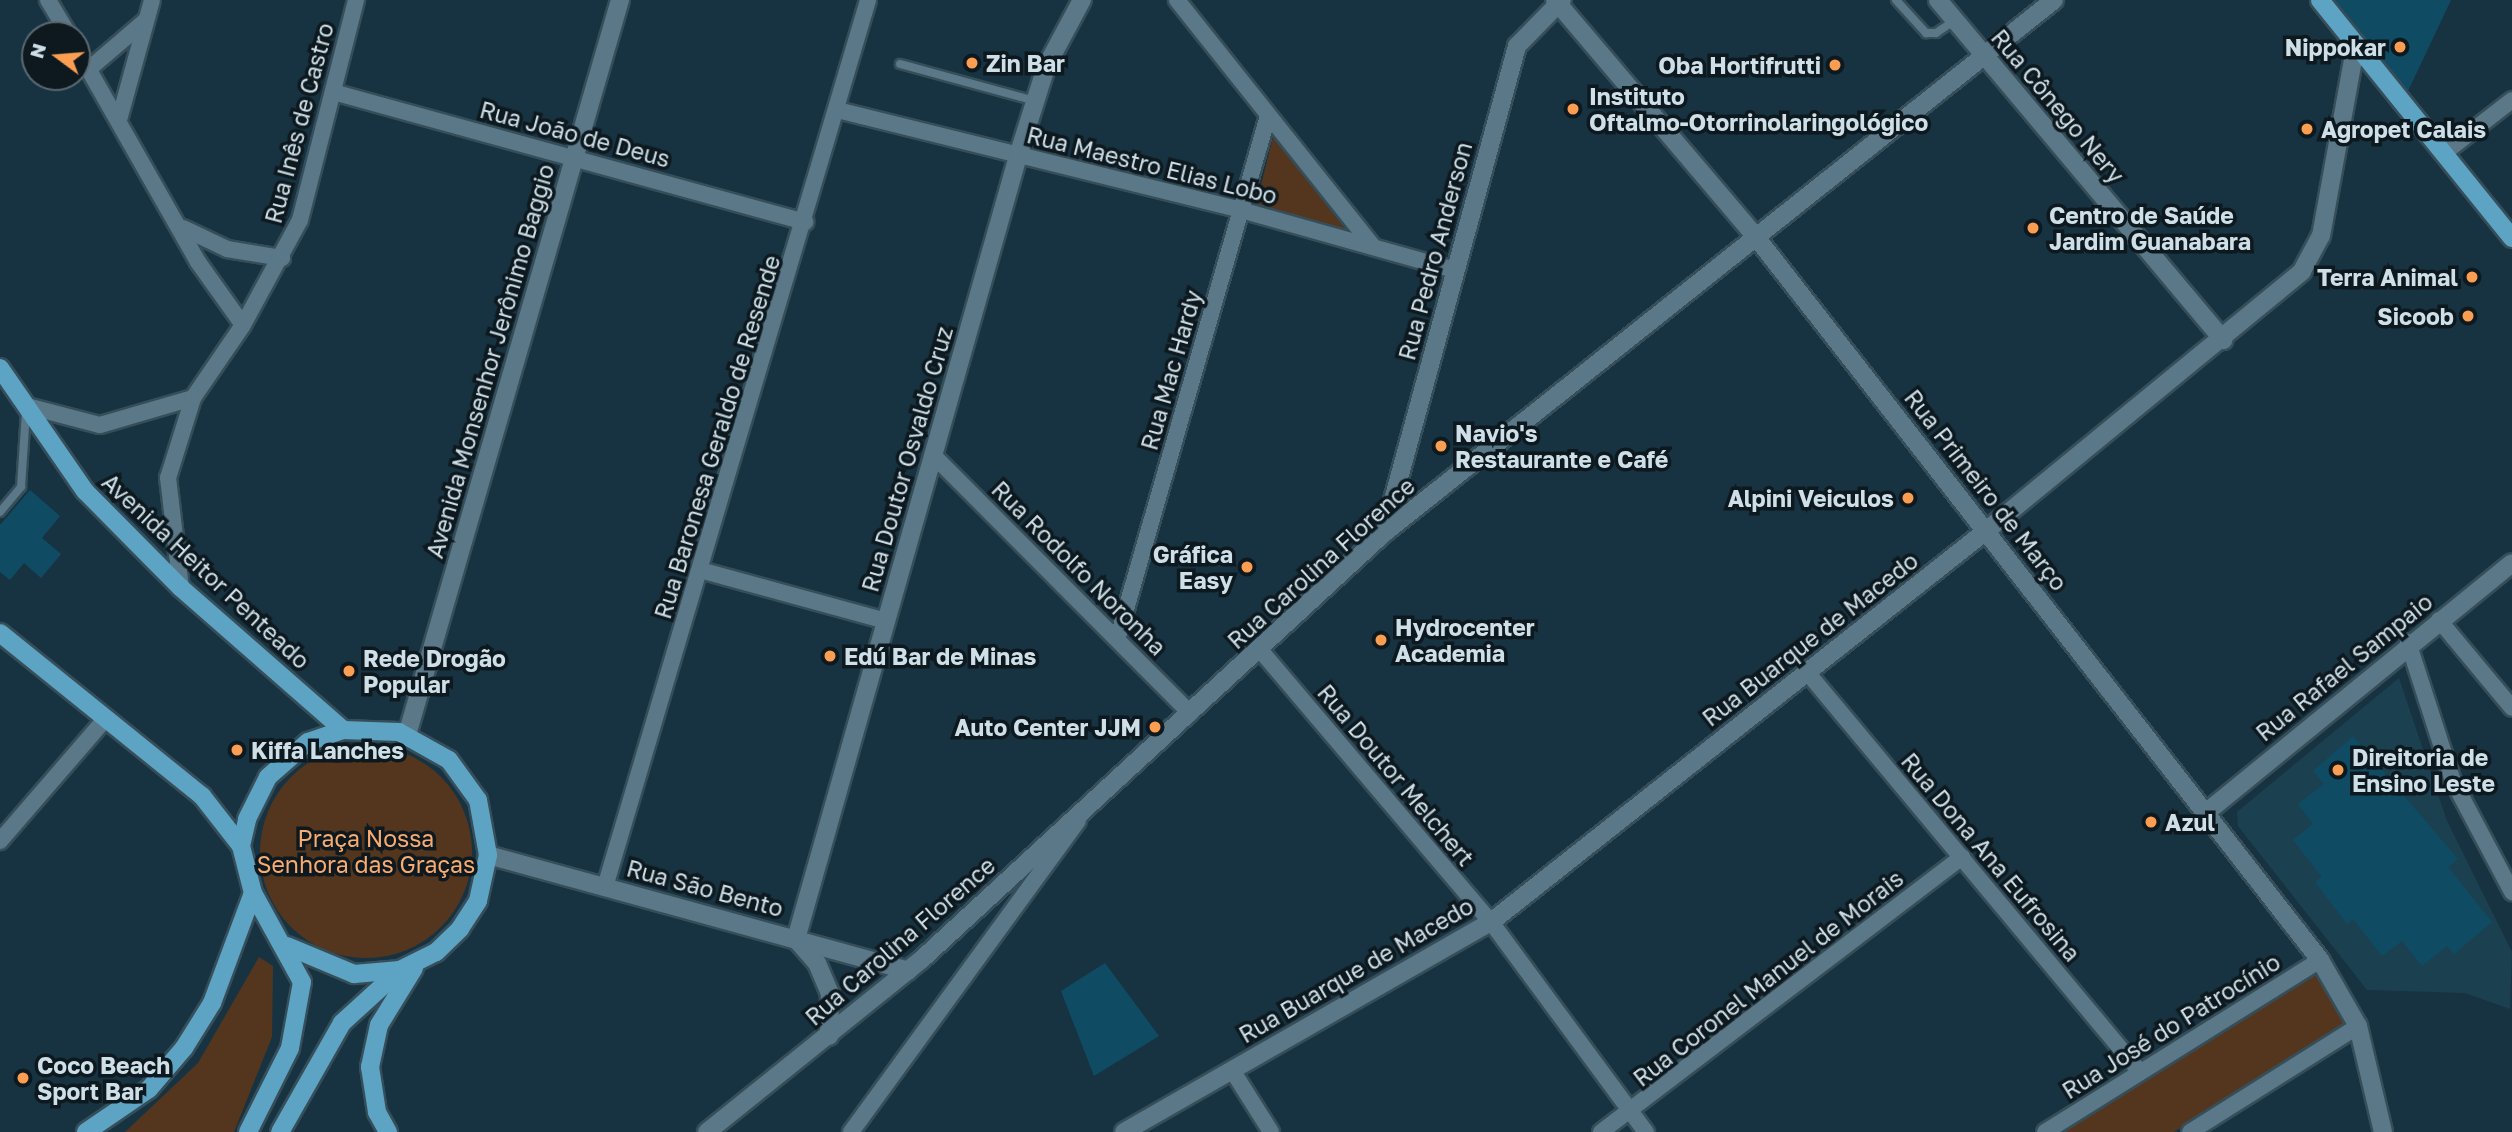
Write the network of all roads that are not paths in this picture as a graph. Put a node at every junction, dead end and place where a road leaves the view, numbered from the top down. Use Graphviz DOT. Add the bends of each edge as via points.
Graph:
graph roads {
  1 [pos="48,0"];
  2 [pos="152,0"];
  3 [pos="356,0"];
  4 [pos="621,0"];
  5 [pos="868,0"];
  6 [pos="1082,0"];
  7 [pos="1177,0"];
  8 [pos="1896,0"];
  9 [pos="1938,0"];
  10 [pos="2054,0"];
  11 [pos="2320,0"];
  12 [pos="1559,1"];
  13 [pos="146,19"];
  14 [pos="1955,20"];
  15 [pos="61,21"];
  16 [pos="2356,44"];
  17 [pos="1983,55"];
  18 [pos="900,64"];
  19 [pos="91,67"];
  20 [pos="91,72"];
  21 [pos="333,92"];
  22 [pos="2512,100"];
  23 [pos="1035,101"];
  24 [pos="837,110"];
  25 [pos="1268,116"];
  26 [pos="119,120"];
  27 [pos="2444,153"];
  28 [pos="1018,156"];
  29 [pos="575,157"];
  30 [pos="1241,210"];
  31 [pos="806,222"];
  32 [pos="183,228"];
  33 [pos="1756,237"];
  34 [pos="2512,238"];
  35 [pos="1373,246"];
  36 [pos="282,258"];
  37 [pos="1454,270"];
  38 [pos="243,325"];
  39 [pos="2223,340"];
  40 [pos="0,368"];
  41 [pos="193,398"];
  42 [pos="27,406"];
  43 [pos="934,456"];
  44 [pos="0,512"];
  45 [pos="1986,531"];
  46 [pos="1384,533"];
  47 [pos="2512,563"];
  48 [pos="700,570"];
  49 [pos="181,587"];
  50 [pos="2440,620"];
  51 [pos="886,621"];
  52 [pos="0,633"];
  53 [pos="1118,637"];
  54 [pos="2408,642"];
  55 [pos="1261,651"];
  56 [pos="1807,672"];
  57 [pos="2512,708"];
  58 [pos="1190,713"];
  59 [pos="106,718"];
  60 [pos="343,730"];
  61 [pos="407,735"];
  62 [pos="1100,791"];
  63 [pos="2208,811"];
  64 [pos="0,841"];
  65 [pos="241,846"];
  66 [pos="488,855"];
  67 [pos="1962,857"];
  68 [pos="605,887"];
  69 [pos="2512,892"];
  70 [pos="253,893"];
  71 [pos="1491,922"];
  72 [pos="796,939"];
  73 [pos="287,946"];
  74 [pos="2320,960"];
  75 [pos="418,962"];
  76 [pos="400,970"];
  77 [pos="908,971"];
  78 [pos="2358,1026"];
  79 [pos="829,1036"];
  80 [pos="1232,1070"];
  81 [pos="2140,1072"];
  82 [pos="1630,1113"];
  83 [pos="86,1132"];
  84 [pos="248,1132"];
  85 [pos="280,1132"];
  86 [pos="388,1132"];
  87 [pos="707,1132"];
  88 [pos="850,1132"];
  89 [pos="1124,1132"];
  90 [pos="1270,1132"];
  91 [pos="1601,1132"];
  92 [pos="1646,1132"];
  93 [pos="2045,1132"];
  94 [pos="2190,1132"];
  95 [pos="2383,1132"];
  1 -- 15 [label="street"];
  2 -- 13 [label="street"];
  3 -- 21 [label="street, Rua Inês de Castro"];
  4 -- 29 [label="main road, Avenida Monsenhor Jerônimo Baggio"];
  5 -- 24 [label="street, Rua Baronesa Geraldo de Resende"];
  6 -- 23 [label="main road, Rua Doutor Osvaldo Cruz" via="1046,67"];
  7 -- 25 [label="street"];
  8 -- 14 [label="lane" via="1926,33 1936,33"];
  9 -- 14 [label="main road, Rua Cônego Nery"];
  10 -- 17 [label="main road, Rua Carolina Florence"];
  11 -- 16 [label="main road"];
  12 -- 33 [label="main road, Rua Primeiro de Março"];
  12 -- 37 [label="main road, Rua Pedro Anderson" via="1517,46"];
  13 -- 19 [label="street"];
  13 -- 26 [label="street"];
  14 -- 17 [label="main road, Rua Cônego Nery"];
  16 -- 27 [label="main road"];
  16 -- 39 [label="main road, Rua Buarque de Macedo" via="2313,256"];
  17 -- 33 [label="main road, Rua Carolina Florence"];
  17 -- 39 [label="main road, Rua Cônego Nery"];
  18 -- 23 [label="lane"];
  20 -- 26 [label="street"];
  21 -- 29 [label="street, Rua João de Deus"];
  21 -- 36 [label="street, Rua Inês de Castro" via="300,220"];
  22 -- 27 [label="street"];
  23 -- 28 [label="main road, Rua Doutor Osvaldo Cruz"];
  24 -- 28 [label="street, Rua Maestro Elias Lobo"];
  24 -- 31 [label="street, Rua Baronesa Geraldo de Resende"];
  25 -- 30 [label="street, Rua Mac Hardy"];
  25 -- 35 [label="street"];
  26 -- 32 [label="street"];
  27 -- 34 [label="main road"];
  28 -- 30 [label="street, Rua Maestro Elias Lobo"];
  28 -- 43 [label="main road, Rua Doutor Osvaldo Cruz"];
  29 -- 31 [label="street, Rua João de Deus"];
  29 -- 61 [label="main road, Avenida Monsenhor Jerônimo Baggio"];
  30 -- 35 [label="street, Rua Maestro Elias Lobo"];
  30 -- 53 [label="street, Rua Mac Hardy"];
  31 -- 48 [label="street, Rua Baronesa Geraldo de Resende"];
  32 -- 36 [label="street" via="227,249"];
  32 -- 38 [label="street" via="198,262"];
  33 -- 45 [label="main road, Rua Primeiro de Março"];
  33 -- 46 [label="main road, Rua Carolina Florence"];
  35 -- 37 [label="street, Rua Maestro Elias Lobo"];
  36 -- 38 [label="street, Rua Inês de Castro"];
  37 -- 46 [label="main road, Rua Pedro Anderson"];
  38 -- 41 [label="street, Rua Inês de Castro"];
  39 -- 45 [label="main road, Rua Buarque de Macedo"];
  40 -- 42 [label="main road, Avenida Heitor Penteado"];
  41 -- 42 [label="street" via="100,425"];
  41 -- 49 [label="street, Rua Inês de Castro" via="168,478"];
  42 -- 44 [label="lane" via="21,487"];
  42 -- 49 [label="main road, Avenida Heitor Penteado" via="85,491"];
  43 -- 51 [label="main road, Rua Doutor Osvaldo Cruz"];
  43 -- 53 [label="street, Rua Rodolfo Noronha"];
  45 -- 56 [label="main road, Rua Buarque de Macedo"];
  45 -- 63 [label="main road, Rua Primeiro de Março"];
  46 -- 55 [label="main road, Rua Carolina Florence"];
  47 -- 50 [label="main road, Rua Rafael Sampaio"];
  48 -- 51 [label="street"];
  48 -- 68 [label="street, Rua Baronesa Geraldo de Resende"];
  49 -- 60 [label="main road, Avenida Heitor Penteado"];
  50 -- 54 [label="main road, Rua Rafael Sampaio"];
  50 -- 57 [label="street"];
  51 -- 72 [label="main road, Rua Doutor Osvaldo Cruz"];
  52 -- 59 [label="main road"];
  53 -- 58 [label="street, Rua Rodolfo Noronha"];
  54 -- 63 [label="main road, Rua Rafael Sampaio"];
  54 -- 69 [label="street" via="2453,781"];
  55 -- 58 [label="main road, Rua Carolina Florence"];
  55 -- 71 [label="street, Rua Doutor Melchert"];
  56 -- 67 [label="street, Rua Dona Ana Eufrosina"];
  56 -- 71 [label="main road, Rua Buarque de Macedo"];
  58 -- 62 [label="main road, Rua Carolina Florence"];
  59 -- 64 [label="street"];
  59 -- 65 [label="main road" via="202,796"];
  60 -- 61 [label="main road" via="372,728"];
  60 -- 65 [label="main road" via="308,742 268,777"];
  61 -- 66 [label="main road" via="449,760 464,779 487,827"];
  62 -- 77 [label="main road, Rua Carolina Florence"];
  62 -- 88 [label="street"];
  63 -- 74 [label="main road, Rua Primeiro de Março"];
  65 -- 70 [label="main road"];
  66 -- 68 [label="main road, Rua São Bento"];
  66 -- 75 [label="main road" via="478,901 460,929"];
  67 -- 81 [label="street, Rua Dona Ana Eufrosina"];
  67 -- 82 [label="street, Rua Coronel Manuel de Morais"];
  68 -- 72 [label="main road, Rua São Bento"];
  70 -- 73 [label="main road"];
  70 -- 83 [label="main road" via="212,1003 184,1048 149,1089"];
  71 -- 80 [label="main road, Rua Buarque de Macedo"];
  71 -- 82 [label="street, Rua Doutor Melchert"];
  72 -- 77 [label="main road, Rua São Bento"];
  72 -- 79 [label="main road" via="817,963 830,993"];
  73 -- 76 [label="main road" via="354,974"];
  73 -- 84 [label="main road" via="302,982 300,1012 290,1048"];
  74 -- 78 [label="main road, Rua Primeiro de Março"];
  74 -- 81 [label="street, Rua José do Patrocínio"];
  75 -- 76 [label="main road"];
  75 -- 86 [label="main road" via="379,1025 370,1067 377,1112"];
  76 -- 85 [label="main road" via="342,1023"];
  77 -- 79 [label="main road, Rua Carolina Florence"];
  78 -- 94 [label="street"];
  78 -- 95 [label="main road, Rua Primeiro de Março"];
  79 -- 87 [label="main road, Rua Carolina Florence"];
  80 -- 89 [label="main road, Rua Buarque de Macedo"];
  80 -- 90 [label="street"];
  81 -- 93 [label="street, Rua José do Patrocínio"];
  82 -- 91 [label="street, Rua Coronel Manuel de Morais"];
  82 -- 92 [label="street, Rua Doutor Melchert"];
}
